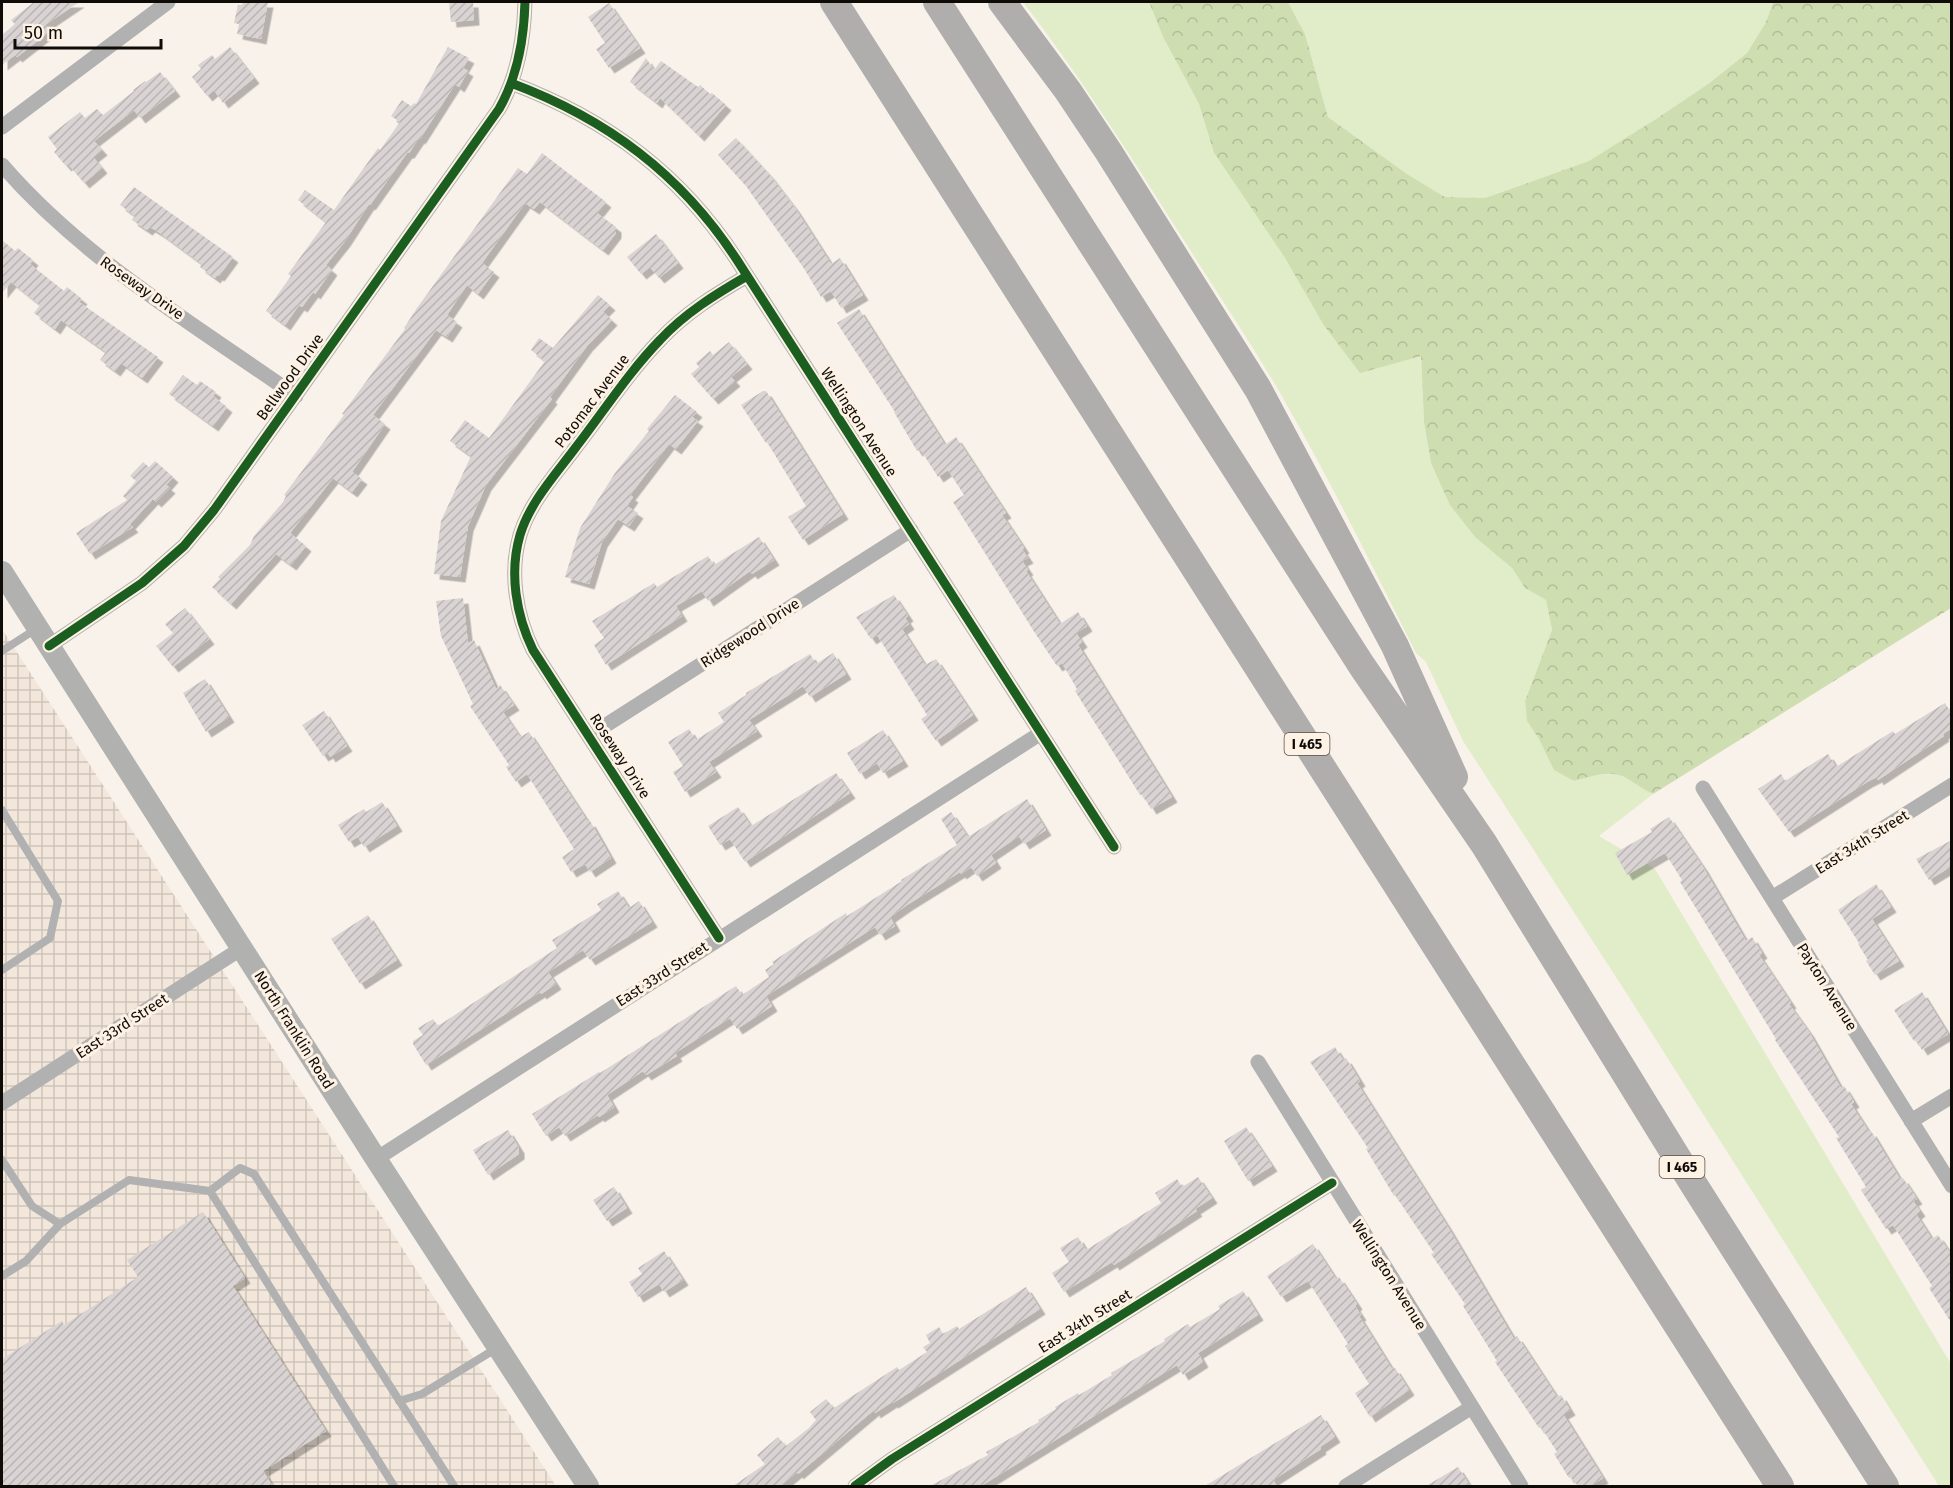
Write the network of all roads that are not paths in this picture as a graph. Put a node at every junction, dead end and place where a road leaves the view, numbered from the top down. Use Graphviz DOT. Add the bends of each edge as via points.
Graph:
graph roads {
  1 [pos="168,2"];
  2 [pos="525,2"];
  3 [pos="834,2"];
  4 [pos="937,2"];
  5 [pos="1002,2"];
  6 [pos="511,83"];
  7 [pos="2,128"];
  8 [pos="2,165"];
  9 [pos="747,276"];
  10 [pos="296,396"];
  11 [pos="911,530"];
  12 [pos="2,572"];
  13 [pos="516,583"];
  14 [pos="43,637"];
  15 [pos="2,651"];
  16 [pos="1041,733"];
  17 [pos="589,736"];
  18 [pos="1952,785"];
  19 [pos="1703,788"];
  20 [pos="2,810"];
  21 [pos="1484,844"];
  22 [pos="1114,847"];
  23 [pos="1772,898"];
  24 [pos="719,938"];
  25 [pos="242,948"];
  26 [pos="2,970"];
  27 [pos="1258,1062"];
  28 [pos="1952,1096"];
  29 [pos="2,1103"];
  30 [pos="1911,1121"];
  31 [pos="375,1159"];
  32 [pos="2,1160"];
  33 [pos="1332,1183"];
  34 [pos="1952,1186"];
  35 [pos="210,1191"];
  36 [pos="60,1224"];
  37 [pos="2,1276"];
  38 [pos="498,1347"];
  39 [pos="399,1401"];
  40 [pos="1472,1407"];
  41 [pos="394,1486"];
  42 [pos="454,1486"];
  43 [pos="588,1486"];
  44 [pos="855,1486"];
  45 [pos="1346,1486"];
  46 [pos="1521,1486"];
  47 [pos="1780,1486"];
  48 [pos="1885,1486"];
  1 -- 7 [label="street"];
  2 -- 6 [label="street, Bellwood Drive" via="520,57"];
  3 -- 47 [label="highway, I 465"];
  4 -- 21 [label="highway, I 465" via="1362,666"];
  5 -- 21 [label="highway" via="1108,151 1258,389 1395,646"];
  6 -- 9 [label="street, Wellington Avenue" via="578,112 647,158 699,209"];
  6 -- 10 [label="street, Bellwood Drive" via="492,120"];
  8 -- 10 [label="street, Roseway Drive" via="49,216 105,262"];
  9 -- 11 [label="street, Wellington Avenue"];
  9 -- 13 [label="street, Potomac Avenue" via="701,304 631,372 526,518 518,546"];
  10 -- 14 [label="street, Bellwood Drive" via="184,546 142,584"];
  11 -- 16 [label="street, Wellington Avenue"];
  11 -- 17 [label="street, Ridgewood Drive"];
  12 -- 14 [label="main road, North Franklin Road"];
  13 -- 17 [label="street, Roseway Drive" via="519,614 529,642"];
  14 -- 15 [label="lane"];
  14 -- 25 [label="main road, North Franklin Road"];
  16 -- 22 [label="street, Wellington Avenue"];
  16 -- 24 [label="street, East 33rd Street"];
  17 -- 24 [label="street, Roseway Drive"];
  18 -- 23 [label="street, East 34th Street"];
  19 -- 23 [label="street, Payton Avenue"];
  20 -- 26 [label="lane" via="58,901 50,938"];
  21 -- 48 [label="highway, I 465"];
  23 -- 30 [label="street, Payton Avenue"];
  24 -- 31 [label="street, East 33rd Street"];
  25 -- 29 [label="street, East 33rd Street"];
  25 -- 31 [label="main road, North Franklin Road"];
  27 -- 33 [label="street, Wellington Avenue"];
  28 -- 30 [label="street"];
  30 -- 34 [label="street, Payton Avenue"];
  31 -- 38 [label="main road, North Franklin Road"];
  32 -- 36 [label="lane" via="32,1206"];
  33 -- 40 [label="street, Wellington Avenue"];
  33 -- 44 [label="street, East 34th Street"];
  35 -- 36 [label="lane" via="129,1180"];
  35 -- 39 [label="lane" via="240,1168 254,1174"];
  35 -- 41 [label="lane"];
  36 -- 37 [label="lane" via="26,1261"];
  38 -- 39 [label="lane" via="422,1394"];
  38 -- 43 [label="main road, North Franklin Road"];
  39 -- 42 [label="lane"];
  40 -- 45 [label="street"];
  40 -- 46 [label="street, Wellington Avenue"];
}
